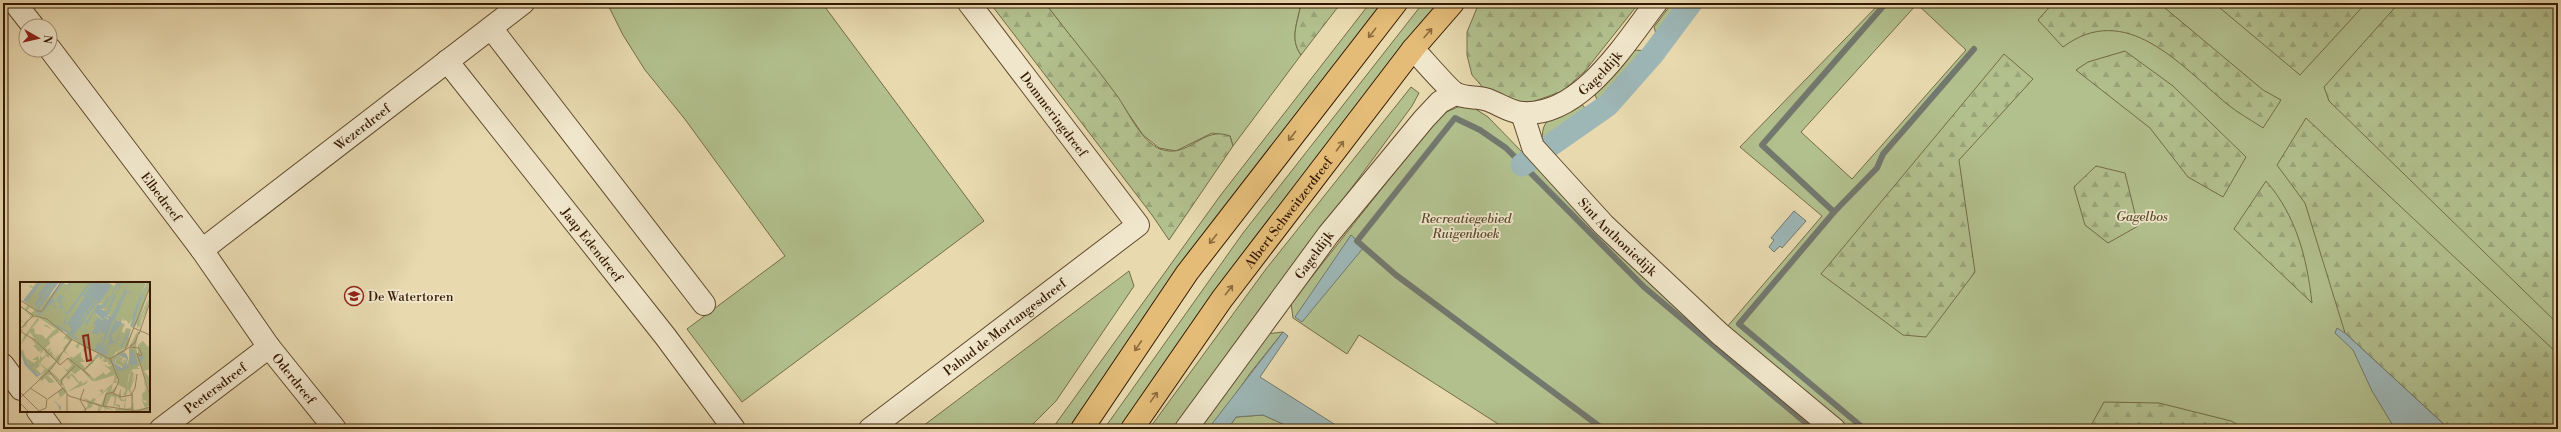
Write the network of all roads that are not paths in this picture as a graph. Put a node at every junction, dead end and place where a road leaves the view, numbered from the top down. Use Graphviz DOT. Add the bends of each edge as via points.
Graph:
graph roads {
  1 [pos="16,3"];
  2 [pos="523,3"];
  3 [pos="969,3"];
  4 [pos="1396,3"];
  5 [pos="1453,3"];
  6 [pos="1656,3"];
  7 [pos="27,18"];
  8 [pos="492,28"];
  9 [pos="1413,49"];
  10 [pos="57,58"];
  11 [pos="447,61"];
  12 [pos="1455,94"];
  13 [pos="1522,113"];
  14 [pos="1138,225"];
  15 [pos="202,250"];
  16 [pos="704,304"];
  17 [pos="270,347"];
  18 [pos="3,365"];
  19 [pos="20,388"];
  20 [pos="39,412"];
  21 [pos="51,429"];
  22 [pos="161,429"];
  23 [pos="335,429"];
  24 [pos="734,429"];
  25 [pos="870,429"];
  26 [pos="1082,429"];
  27 [pos="1132,429"];
  28 [pos="1186,429"];
  29 [pos="1834,429"];
  1 -- 7 [label="street"];
  2 -- 8 [label="street, Wezerdreef"];
  3 -- 14 [label="street, Dommeringdreef"];
  4 -- 26 [label="highway, one-way" via="1187,273"];
  9 -- 5 [label="highway, Albert Schweitzerdreef, one-way"];
  6 -- 13 [label="street, Gageldijk" via="1609,64 1584,90 1550,109"];
  8 -- 11 [label="street, Wezerdreef"];
  8 -- 16 [label="street"];
  9 -- 12 [label="street"];
  27 -- 9 [label="highway, Albert Schweitzerdreef, one-way" via="1222,299"];
  10 -- 15 [label="street, Elbedreef"];
  11 -- 15 [label="street, Wezerdreef"];
  11 -- 24 [label="street, Jaap Edendreef" via="665,336"];
  12 -- 13 [label="street" via="1487,99 1501,107"];
  12 -- 28 [label="street, Gageldijk" via="1440,102 1424,119 1328,235"];
  13 -- 29 [label="street, Sint Anthoniedijk" via="1533,147 1604,226 1720,334"];
  14 -- 25 [label="street, Pahud de Mortangesdreef"];
  15 -- 17 [label="street, Elbedreef"];
  17 -- 22 [label="street, Peetersdreef"];
  17 -- 23 [label="street, Oderdreef"];
  18 -- 19 [label="street"];
  20 -- 21 [label="street"];
}
